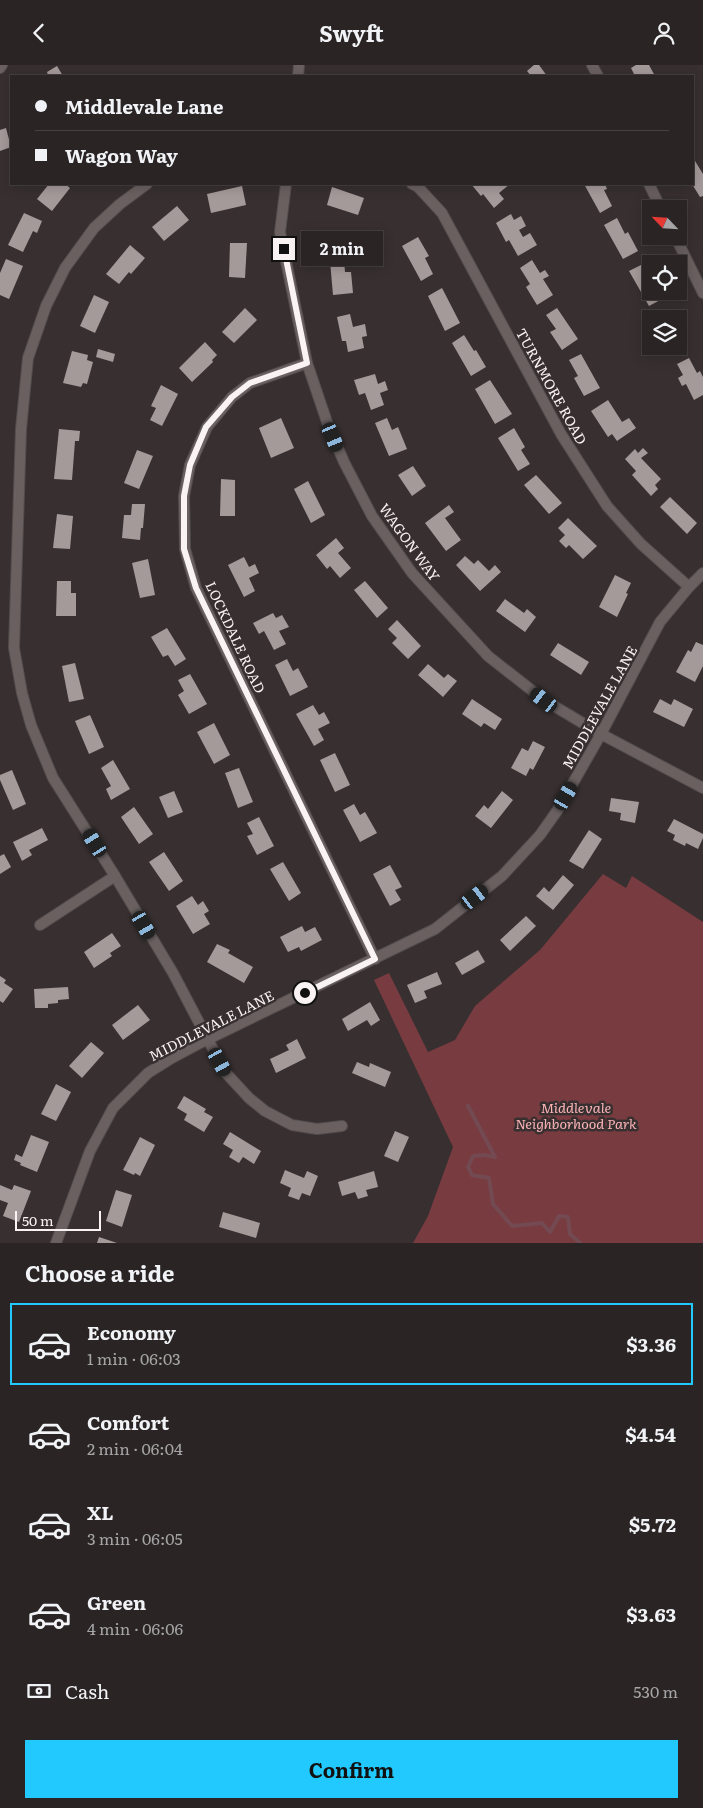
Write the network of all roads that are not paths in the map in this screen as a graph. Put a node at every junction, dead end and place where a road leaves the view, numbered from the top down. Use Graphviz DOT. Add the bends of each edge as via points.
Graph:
graph roads {
  1 [pos="146,185"];
  2 [pos="286,185"];
  3 [pos="414,185"];
  4 [pos="649,185"];
  5 [pos="656,200"];
  6 [pos="679,245"];
  7 [pos="703,293"];
  8 [pos="307,363"];
  9 [pos="703,573"];
  10 [pos="689,587"];
  11 [pos="601,734"];
  12 [pos="703,788"];
  13 [pos="116,876"];
  14 [pos="40,925"];
  15 [pos="375,959"];
  16 [pos="207,1039"];
  17 [pos="342,1125"];
  18 [pos="56,1243"];
  1 -- 13 [label="street" via="94,228 65,268 46,306 28,358 21,429 14,648 22,693 31,725 53,777"];
  2 -- 8 [label="street, WAGON WAY" via="280,232"];
  3 -- 10 [label="street, TURNMORE ROAD" via="442,213 561,434 607,506 640,545"];
  4 -- 5 [label="street"];
  6 -- 7 [label="street"];
  8 -- 11 [label="street, WAGON WAY" via="344,463 372,516 412,573 488,657 544,700"];
  8 -- 15 [label="street, LOCKDALE ROAD" via="250,383 232,397 206,427 190,465 184,496 184,549 196,588"];
  9 -- 10 [label="street, MIDDLEVALE LANE"];
  10 -- 11 [label="street, MIDDLEVALE LANE" via="660,623"];
  11 -- 12 [label="street, WAGON WAY"];
  11 -- 15 [label="street, MIDDLEVALE LANE" via="557,811 540,835 502,876 434,929"];
  13 -- 14 [label="street"];
  13 -- 16 [label="street"];
  15 -- 16 [label="street, MIDDLEVALE LANE"];
  16 -- 17 [label="street" via="225,1072 265,1111 292,1125 317,1129"];
  16 -- 18 [label="street, MIDDLEVALE LANE" via="148,1073 113,1108 90,1151"];
}
